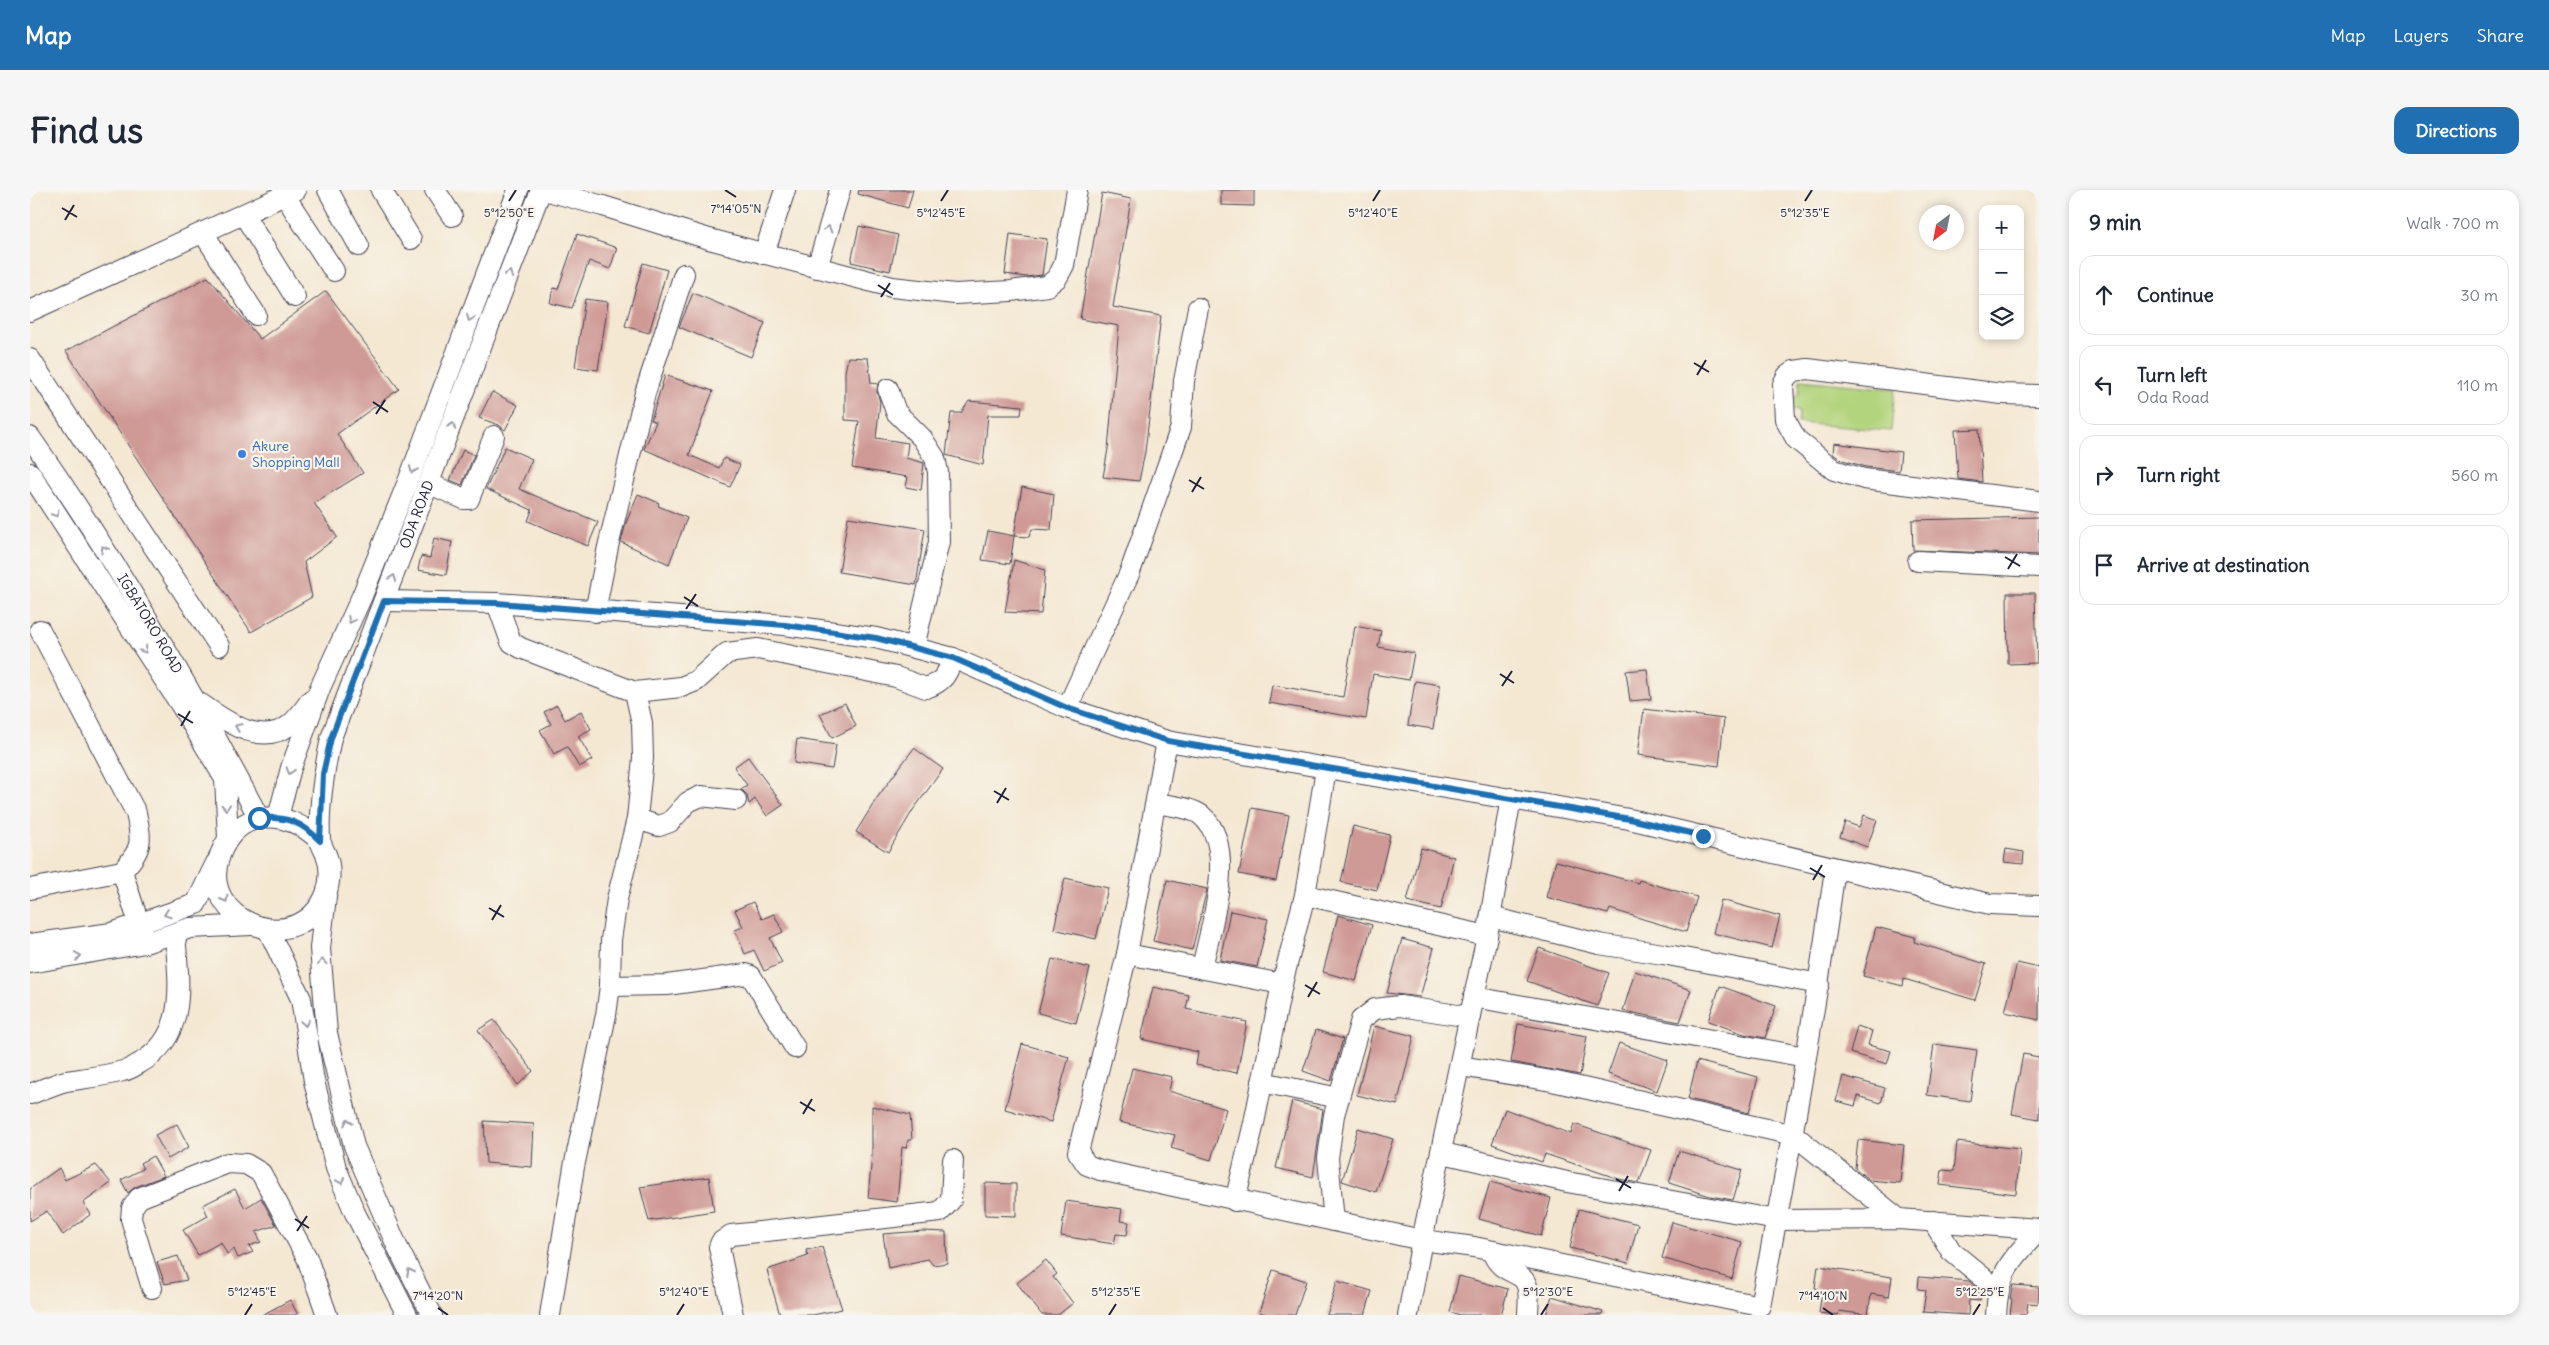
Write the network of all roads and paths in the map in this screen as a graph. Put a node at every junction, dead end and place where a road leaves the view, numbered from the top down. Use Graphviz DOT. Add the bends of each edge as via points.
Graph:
graph roads {
  1 [pos="328,190"];
  2 [pos="381,190"];
  3 [pos="435,190"];
  4 [pos="518,190"];
  5 [pos="542,190"];
  6 [pos="785,190"];
  7 [pos="840,190"];
  8 [pos="1077,190"];
  9 [pos="291,193"];
  10 [pos="244,215"];
  11 [pos="452,216"];
  12 [pos="204,234"];
  13 [pos="411,239"];
  14 [pos="359,246"];
  15 [pos="764,254"];
  16 [pos="816,268"];
  17 [pos="334,271"];
  18 [pos="684,274"];
  19 [pos="295,297"];
  20 [pos="1198,308"];
  21 [pos="30,311"];
  22 [pos="256,315"];
  23 [pos="30,359"];
  24 [pos="888,389"];
  25 [pos="2039,394"];
  26 [pos="494,436"];
  27 [pos="30,437"];
  28 [pos="30,473"];
  29 [pos="430,484"];
  30 [pos="2039,501"];
  31 [pos="1918,561"];
  32 [pos="2039,568"];
  33 [pos="384,601"];
  34 [pos="497,603"];
  35 [pos="595,612"];
  36 [pos="40,630"];
  37 [pos="219,646"];
  38 [pos="914,647"];
  39 [pos="953,658"];
  40 [pos="320,688"];
  41 [pos="635,692"];
  42 [pos="195,700"];
  43 [pos="1067,708"];
  44 [pos="1168,741"];
  45 [pos="1326,769"];
  46 [pos="1511,798"];
  47 [pos="736,800"];
  48 [pos="1157,803"];
  49 [pos="268,818"];
  50 [pos="637,819"];
  51 [pos="228,838"];
  52 [pos="320,841"];
  53 [pos="219,856"];
  54 [pos="1835,869"];
  55 [pos="122,871"];
  56 [pos="30,889"];
  57 [pos="326,893"];
  58 [pos="1305,895"];
  59 [pos="2039,906"];
  60 [pos="140,924"];
  61 [pos="259,927"];
  62 [pos="1489,927"];
  63 [pos="175,935"];
  64 [pos="30,944"];
  65 [pos="145,944"];
  66 [pos="1127,954"];
  67 [pos="30,963"];
  68 [pos="1202,968"];
  69 [pos="1282,984"];
  70 [pos="1819,984"];
  71 [pos="610,986"];
  72 [pos="1474,997"];
  73 [pos="1470,1017"];
  74 [pos="795,1048"];
  75 [pos="1806,1057"];
  76 [pos="1460,1066"];
  77 [pos="1262,1082"];
  78 [pos="30,1094"];
  79 [pos="1339,1098"];
  80 [pos="1794,1136"];
  81 [pos="1443,1153"];
  82 [pos="954,1160"];
  83 [pos="1235,1201"];
  84 [pos="1900,1219"];
  85 [pos="1334,1220"];
  86 [pos="1777,1220"];
  87 [pos="1933,1221"];
  88 [pos="2039,1230"];
  89 [pos="1422,1240"];
  90 [pos="1492,1251"];
  91 [pos="152,1288"];
  92 [pos="1997,1289"];
  93 [pos="1760,1311"];
  94 [pos="327,1315"];
  95 [pos="407,1315"];
  96 [pos="432,1315"];
  97 [pos="550,1315"];
  98 [pos="733,1315"];
  99 [pos="1408,1315"];
  100 [pos="1528,1315"];
  101 [pos="1996,1315"];
  1 -- 14 [label="street"];
  2 -- 13 [label="street"];
  3 -- 11 [label="street"];
  4 -- 40 [label="street, ODA ROAD, one-way" via="409,479 362,596"];
  5 -- 15 [label="street"];
  29 -- 5 [label="street, ODA ROAD, one-way"];
  6 -- 15 [label="street"];
  16 -- 7 [label="street, one-way"];
  8 -- 16 [label="street" via="1064,265 1057,278 1047,286 955,294 892,287"];
  9 -- 10 [label="street"];
  9 -- 17 [label="street"];
  10 -- 12 [label="street"];
  10 -- 19 [label="street"];
  12 -- 21 [label="street"];
  12 -- 22 [label="street"];
  15 -- 16 [label="street"];
  18 -- 35 [label="street" via="645,393"];
  20 -- 43 [label="street" via="1184,382 1181,427 1130,572"];
  23 -- 37 [label="street"];
  24 -- 38 [label="street" via="896,412 922,438 938,472 939,542"];
  25 -- 30 [label="street" via="2002,394 1808,369 1794,371 1783,384 1785,419 1796,439 1834,470 1864,479"];
  26 -- 29 [label="street" via="469,499 464,500"];
  42 -- 27 [label="street, IGBATORO ROAD, one-way" via="77,504"];
  28 -- 51 [label="street, IGBATORO ROAD, one-way" via="225,779"];
  33 -- 29 [label="street, ODA ROAD, one-way"];
  31 -- 32 [label="street"];
  33 -- 34 [label="street"];
  33 -- 52 [label="street, ODA ROAD" via="331,738 323,774"];
  34 -- 35 [label="street"];
  34 -- 41 [label="street" via="511,642 520,648"];
  35 -- 38 [label="street" via="785,625"];
  36 -- 55 [label="street" via="136,813 141,840 132,861"];
  38 -- 39 [label="street"];
  39 -- 41 [label="street" via="948,675 940,683 926,688 838,663 758,649 739,650 727,653 696,681 681,687"];
  39 -- 43 [label="street"];
  40 -- 42 [label="street, one-way" via="290,724 265,732 251,732 232,725"];
  40 -- 49 [label="street, ODA ROAD, one-way" via="291,768"];
  41 -- 50 [label="street" via="642,723 643,758"];
  42 -- 49 [label="street, IGBATORO ROAD"];
  43 -- 44 [label="street"];
  44 -- 45 [label="street"];
  44 -- 48 [label="street"];
  45 -- 46 [label="street"];
  45 -- 58 [label="street"];
  46 -- 54 [label="street" via="1630,819"];
  46 -- 62 [label="street"];
  47 -- 50 [label="street" via="701,796 688,802 670,822 659,826"];
  48 -- 66 [label="street"];
  48 -- 68 [label="street" via="1200,814 1219,843 1220,877"];
  49 -- 51 [label="street" via="242,826"];
  49 -- 52 [label="street" via="291,820 307,828"];
  50 -- 71 [label="street" via="617,899 611,940"];
  51 -- 53 [label="street"];
  52 -- 57 [label="street" via="328,858 330,876"];
  53 -- 60 [label="street, one-way" via="196,904"];
  53 -- 61 [label="street, one-way" via="217,877 222,896 234,913"];
  54 -- 59 [label="street" via="1990,904"];
  54 -- 70 [label="street"];
  55 -- 56 [label="street"];
  55 -- 60 [label="street"];
  57 -- 61 [label="street" via="317,909 303,921 286,928"];
  96 -- 57 [label="street, one-way" via="397,1246 354,1146 327,1033 320,948"];
  58 -- 62 [label="street"];
  58 -- 69 [label="street"];
  60 -- 64 [label="street" via="112,933"];
  60 -- 65 [label="street"];
  61 -- 63 [label="street" via="190,928"];
  61 -- 95 [label="street, one-way" via="301,999 314,1081 336,1168"];
  62 -- 70 [label="street" via="1663,954"];
  62 -- 72 [label="street"];
  63 -- 65 [label="street"];
  63 -- 78 [label="street" via="178,1004 164,1044 151,1057 126,1071 64,1082"];
  67 -- 65 [label="street, one-way"];
  66 -- 68 [label="street"];
  66 -- 83 [label="street" via="1078,1152 1087,1165 1100,1170"];
  68 -- 69 [label="street"];
  69 -- 77 [label="street"];
  70 -- 75 [label="street"];
  71 -- 74 [label="street" via="667,984 746,974 751,976"];
  71 -- 97 [label="street" via="574,1167"];
  72 -- 73 [label="street"];
  72 -- 75 [label="street"];
  73 -- 76 [label="street"];
  73 -- 79 [label="street" via="1400,1006 1375,1009 1361,1020"];
  75 -- 80 [label="street"];
  76 -- 80 [label="street" via="1552,1081"];
  76 -- 81 [label="street"];
  77 -- 79 [label="street"];
  77 -- 83 [label="street"];
  79 -- 85 [label="street" via="1328,1158"];
  80 -- 84 [label="street"];
  80 -- 86 [label="street"];
  81 -- 86 [label="street" via="1577,1183"];
  81 -- 89 [label="street"];
  82 -- 98 [label="street" via="951,1200 940,1212 731,1235 721,1242 725,1284"];
  83 -- 85 [label="street"];
  84 -- 86 [label="street"];
  84 -- 87 [label="street"];
  85 -- 89 [label="street"];
  86 -- 93 [label="street"];
  87 -- 88 [label="street"];
  87 -- 92 [label="street" via="1951,1251"];
  88 -- 92 [label="street" via="2009,1263"];
  89 -- 90 [label="street"];
  89 -- 99 [label="street"];
  90 -- 93 [label="street"];
  90 -- 100 [label="street" via="1500,1267 1521,1277 1527,1286"];
  91 -- 94 [label="street" via="131,1219 132,1208 138,1198 228,1163 246,1164 261,1173 307,1258"];
  92 -- 101 [label="street"];
}
